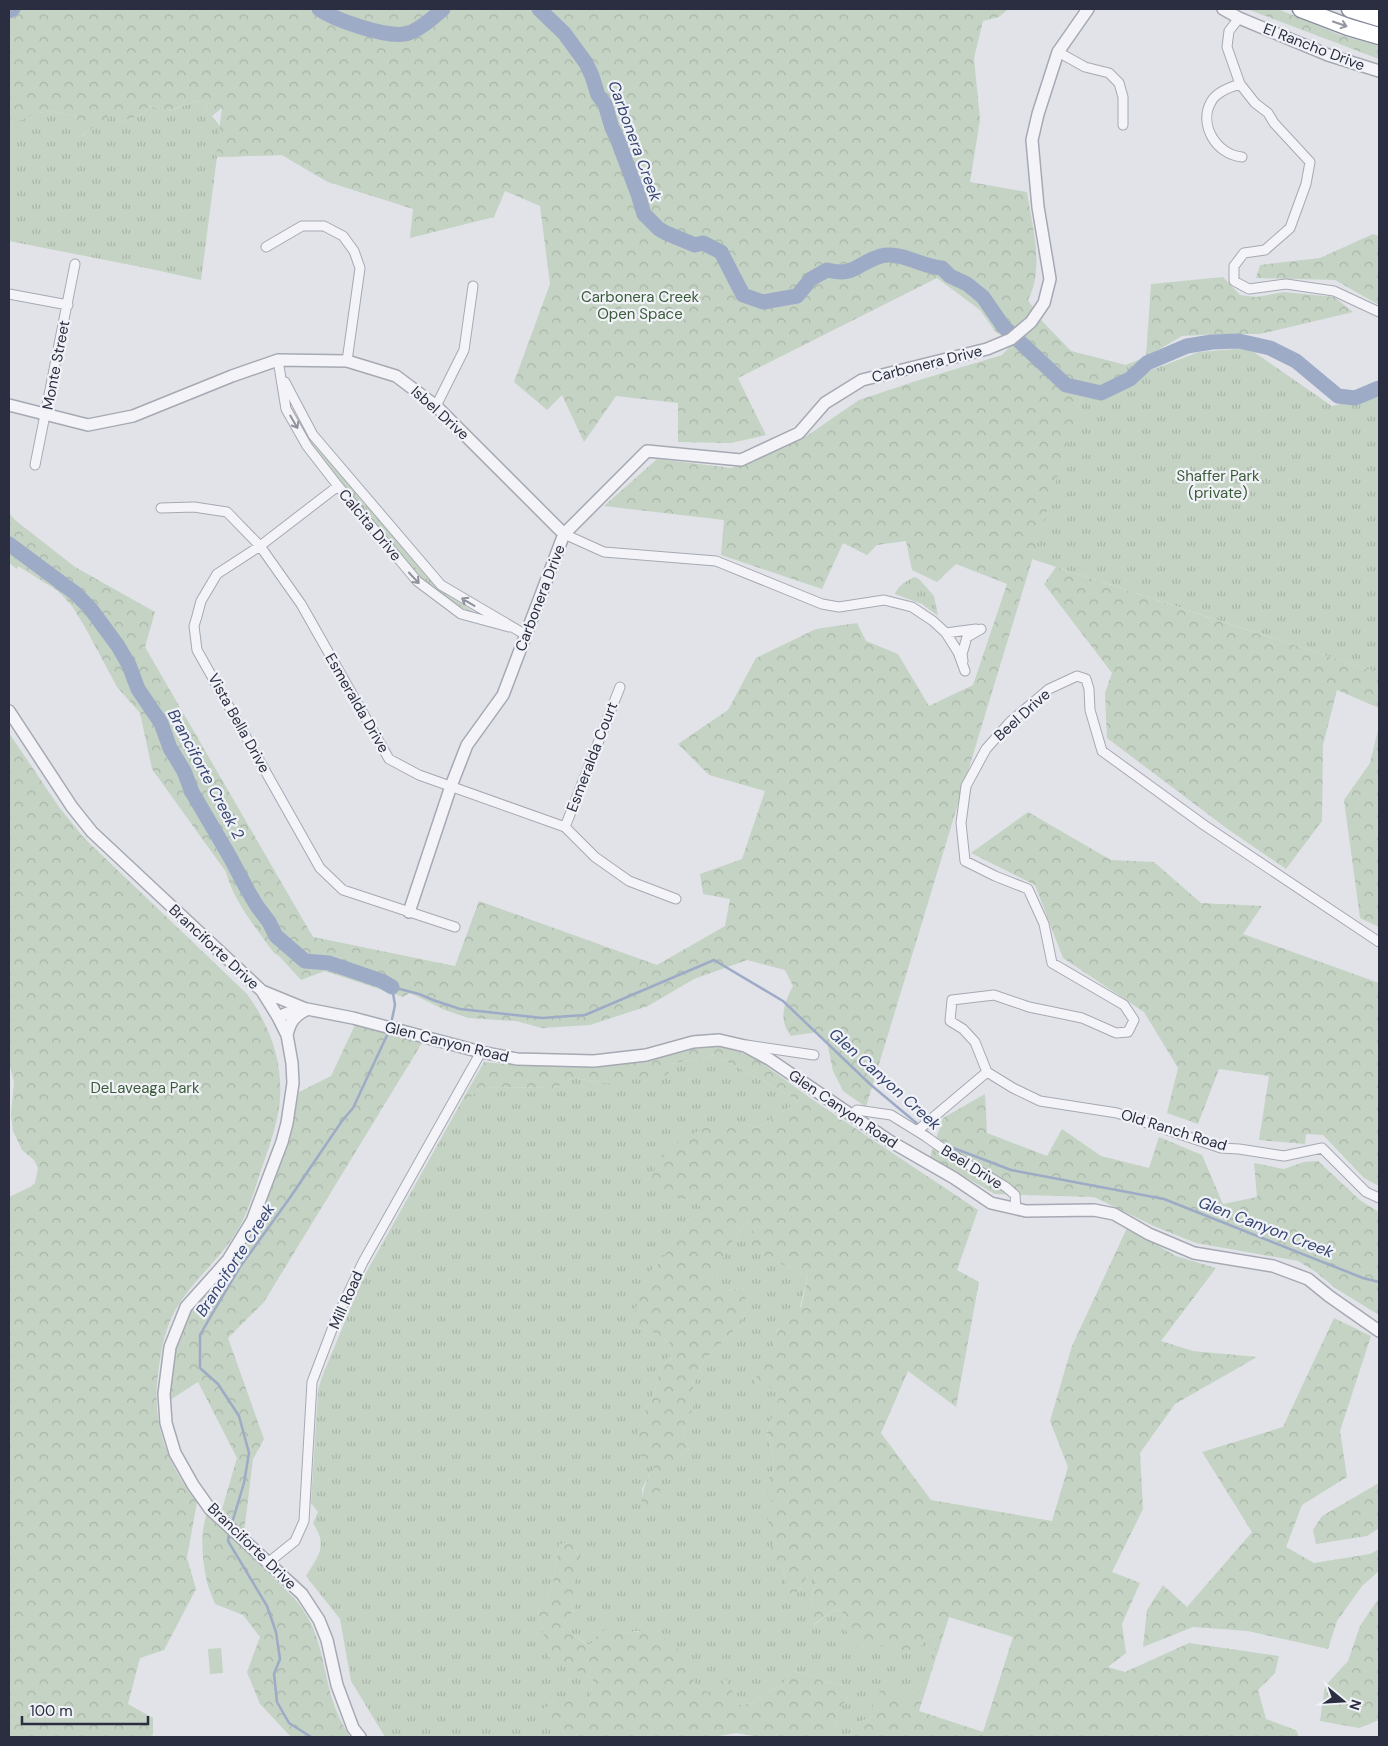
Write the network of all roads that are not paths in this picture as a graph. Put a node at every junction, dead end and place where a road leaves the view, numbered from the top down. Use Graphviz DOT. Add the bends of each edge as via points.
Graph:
graph roads {
  1 [pos="1088,9"];
  2 [pos="1223,9"];
  3 [pos="1301,9"];
  4 [pos="1350,9"];
  5 [pos="1239,18"];
  6 [pos="1379,18"];
  7 [pos="1379,36"];
  8 [pos="1058,52"];
  9 [pos="1379,71"];
  10 [pos="1240,84"];
  11 [pos="1123,125"];
  12 [pos="1242,157"];
  13 [pos="266,247"];
  14 [pos="75,264"];
  15 [pos="474,286"];
  16 [pos="9,294"];
  17 [pos="68,305"];
  18 [pos="1379,312"];
  19 [pos="278,360"];
  20 [pos="347,361"];
  21 [pos="282,375"];
  22 [pos="9,405"];
  23 [pos="436,406"];
  24 [pos="46,415"];
  25 [pos="35,465"];
  26 [pos="338,486"];
  27 [pos="161,508"];
  28 [pos="564,534"];
  29 [pos="260,546"];
  30 [pos="509,627"];
  31 [pos="946,633"];
  32 [pos="526,636"];
  33 [pos="620,687"];
  34 [pos="9,711"];
  35 [pos="450,786"];
  36 [pos="565,827"];
  37 [pos="676,899"];
  38 [pos="409,912"];
  39 [pos="455,927"];
  40 [pos="1379,942"];
  41 [pos="262,991"];
  42 [pos="307,1009"];
  43 [pos="278,1017"];
  44 [pos="287,1035"];
  45 [pos="718,1040"];
  46 [pos="481,1052"];
  47 [pos="814,1055"];
  48 [pos="987,1072"];
  49 [pos="851,1115"];
  50 [pos="921,1133"];
  51 [pos="1379,1198"];
  52 [pos="1016,1209"];
  53 [pos="1379,1331"];
  54 [pos="269,1562"];
  55 [pos="360,1737"];
  1 -- 8 [label="street, Carbonera Drive"];
  2 -- 5 [label="street, El Rancho Drive"];
  3 -- 7 [label="highway, one-way"];
  4 -- 6 [label="highway"];
  5 -- 9 [label="street, El Rancho Drive" via="1328,55"];
  5 -- 10 [label="street" via="1229,31 1227,47"];
  8 -- 11 [label="street" via="1085,67 1109,73 1119,83 1123,97"];
  8 -- 28 [label="street, Carbonera Drive" via="1032,140 1038,207 1050,279 1044,303 1031,322 1011,338 987,349 862,380 825,403 799,433 741,460 646,451"];
  10 -- 12 [label="street" via="1222,91 1211,100 1206,122 1210,134 1224,150"];
  10 -- 18 [label="street" via="1310,162 1306,184 1290,228 1265,250 1244,253 1234,266 1234,281 1249,288 1286,284 1334,291"];
  13 -- 20 [label="street" via="302,226 324,226 343,236 354,251 360,268"];
  14 -- 17 [label="street, Monte Street"];
  15 -- 23 [label="street" via="464,350"];
  16 -- 17 [label="street"];
  17 -- 24 [label="street, Monte Street"];
  19 -- 20 [label="street, Isbel Drive"];
  19 -- 21 [label="street, Calcita Drive"];
  19 -- 24 [label="street, Isbel Drive" via="133,416 88,425"];
  20 -- 23 [label="street, Isbel Drive" via="396,376"];
  21 -- 26 [label="street, Calcita Drive, one-way" via="286,409 307,446"];
  30 -- 21 [label="street, Calcita Drive, one-way" via="441,586 313,435"];
  22 -- 24 [label="street, Isbel Drive"];
  23 -- 28 [label="street, Isbel Drive"];
  24 -- 25 [label="street, Monte Street"];
  26 -- 29 [label="street, Vista Bella Drive"];
  26 -- 30 [label="street, Calcita Drive, one-way" via="417,582 461,614"];
  27 -- 29 [label="street, Esmeralda Drive" via="194,507 227,512"];
  28 -- 31 [label="street, Isbel Drive" via="604,552 716,562 822,604 839,607 884,600 912,607"];
  28 -- 32 [label="street, Carbonera Drive"];
  29 -- 35 [label="street, Esmeralda Drive" via="300,604 389,759"];
  29 -- 38 [label="street, Vista Bella Drive" via="217,574 201,601 194,626 197,650 320,868 343,890"];
  30 -- 32 [label="street, Calcita Drive"];
  31 -- 31 [label="street" via="958,652 965,671 962,654 967,637 982,629"];
  32 -- 35 [label="street, Carbonera Drive" via="503,695 467,745"];
  33 -- 36 [label="street, Esmeralda Court"];
  34 -- 41 [label="street, Branciforte Drive" via="92,832"];
  35 -- 36 [label="street, Esmeralda Drive"];
  35 -- 38 [label="street, Carbonera Drive"];
  36 -- 37 [label="street, Esmeralda Drive" via="594,857 629,881"];
  38 -- 39 [label="street, Vista Bella Drive"];
  40 -- 48 [label="street, Beel Drive" via="1204,825 1102,751 1090,710 1086,679 1077,676 1049,689 986,749 966,786 961,823 964,861 1028,889 1044,924 1052,963 1124,1005 1134,1020 1128,1032 1116,1033 1082,1018 1029,1007 994,995 952,1000 950,1021 975,1042"];
  41 -- 42 [label="street"];
  41 -- 43 [label="street, Branciforte Drive"];
  42 -- 43 [label="street, Glen Canyon Road"];
  42 -- 44 [label="street" via="296,1015"];
  42 -- 46 [label="street, Glen Canyon Road"];
  43 -- 44 [label="street, Branciforte Drive"];
  44 -- 54 [label="street, Branciforte Drive" via="292,1063 291,1103 282,1142 252,1221 228,1260 186,1307 170,1347 164,1394 166,1423 175,1453 193,1485 210,1508"];
  45 -- 46 [label="street, Glen Canyon Road" via="693,1042 646,1055 594,1061 517,1059"];
  45 -- 47 [label="street"];
  45 -- 49 [label="street, Glen Canyon Road" via="745,1046 769,1059"];
  46 -- 54 [label="street, Mill Road" via="363,1262 336,1319 312,1382 304,1521 295,1541"];
  48 -- 50 [label="street" via="925,1124"];
  48 -- 51 [label="street, Old Ranch Road" via="1040,1101 1117,1112 1220,1148 1284,1156 1322,1148 1366,1192"];
  49 -- 50 [label="street, Beel Drive" via="857,1110 891,1115"];
  49 -- 52 [label="street, Glen Canyon Road" via="991,1202"];
  50 -- 52 [label="street, Beel Drive" via="1006,1187 1015,1195"];
  52 -- 53 [label="street, Glen Canyon Road" via="1094,1210 1114,1214 1149,1234 1194,1253 1273,1266 1308,1279"];
  54 -- 55 [label="street, Branciforte Drive" via="302,1594 319,1620 352,1728"];
}
